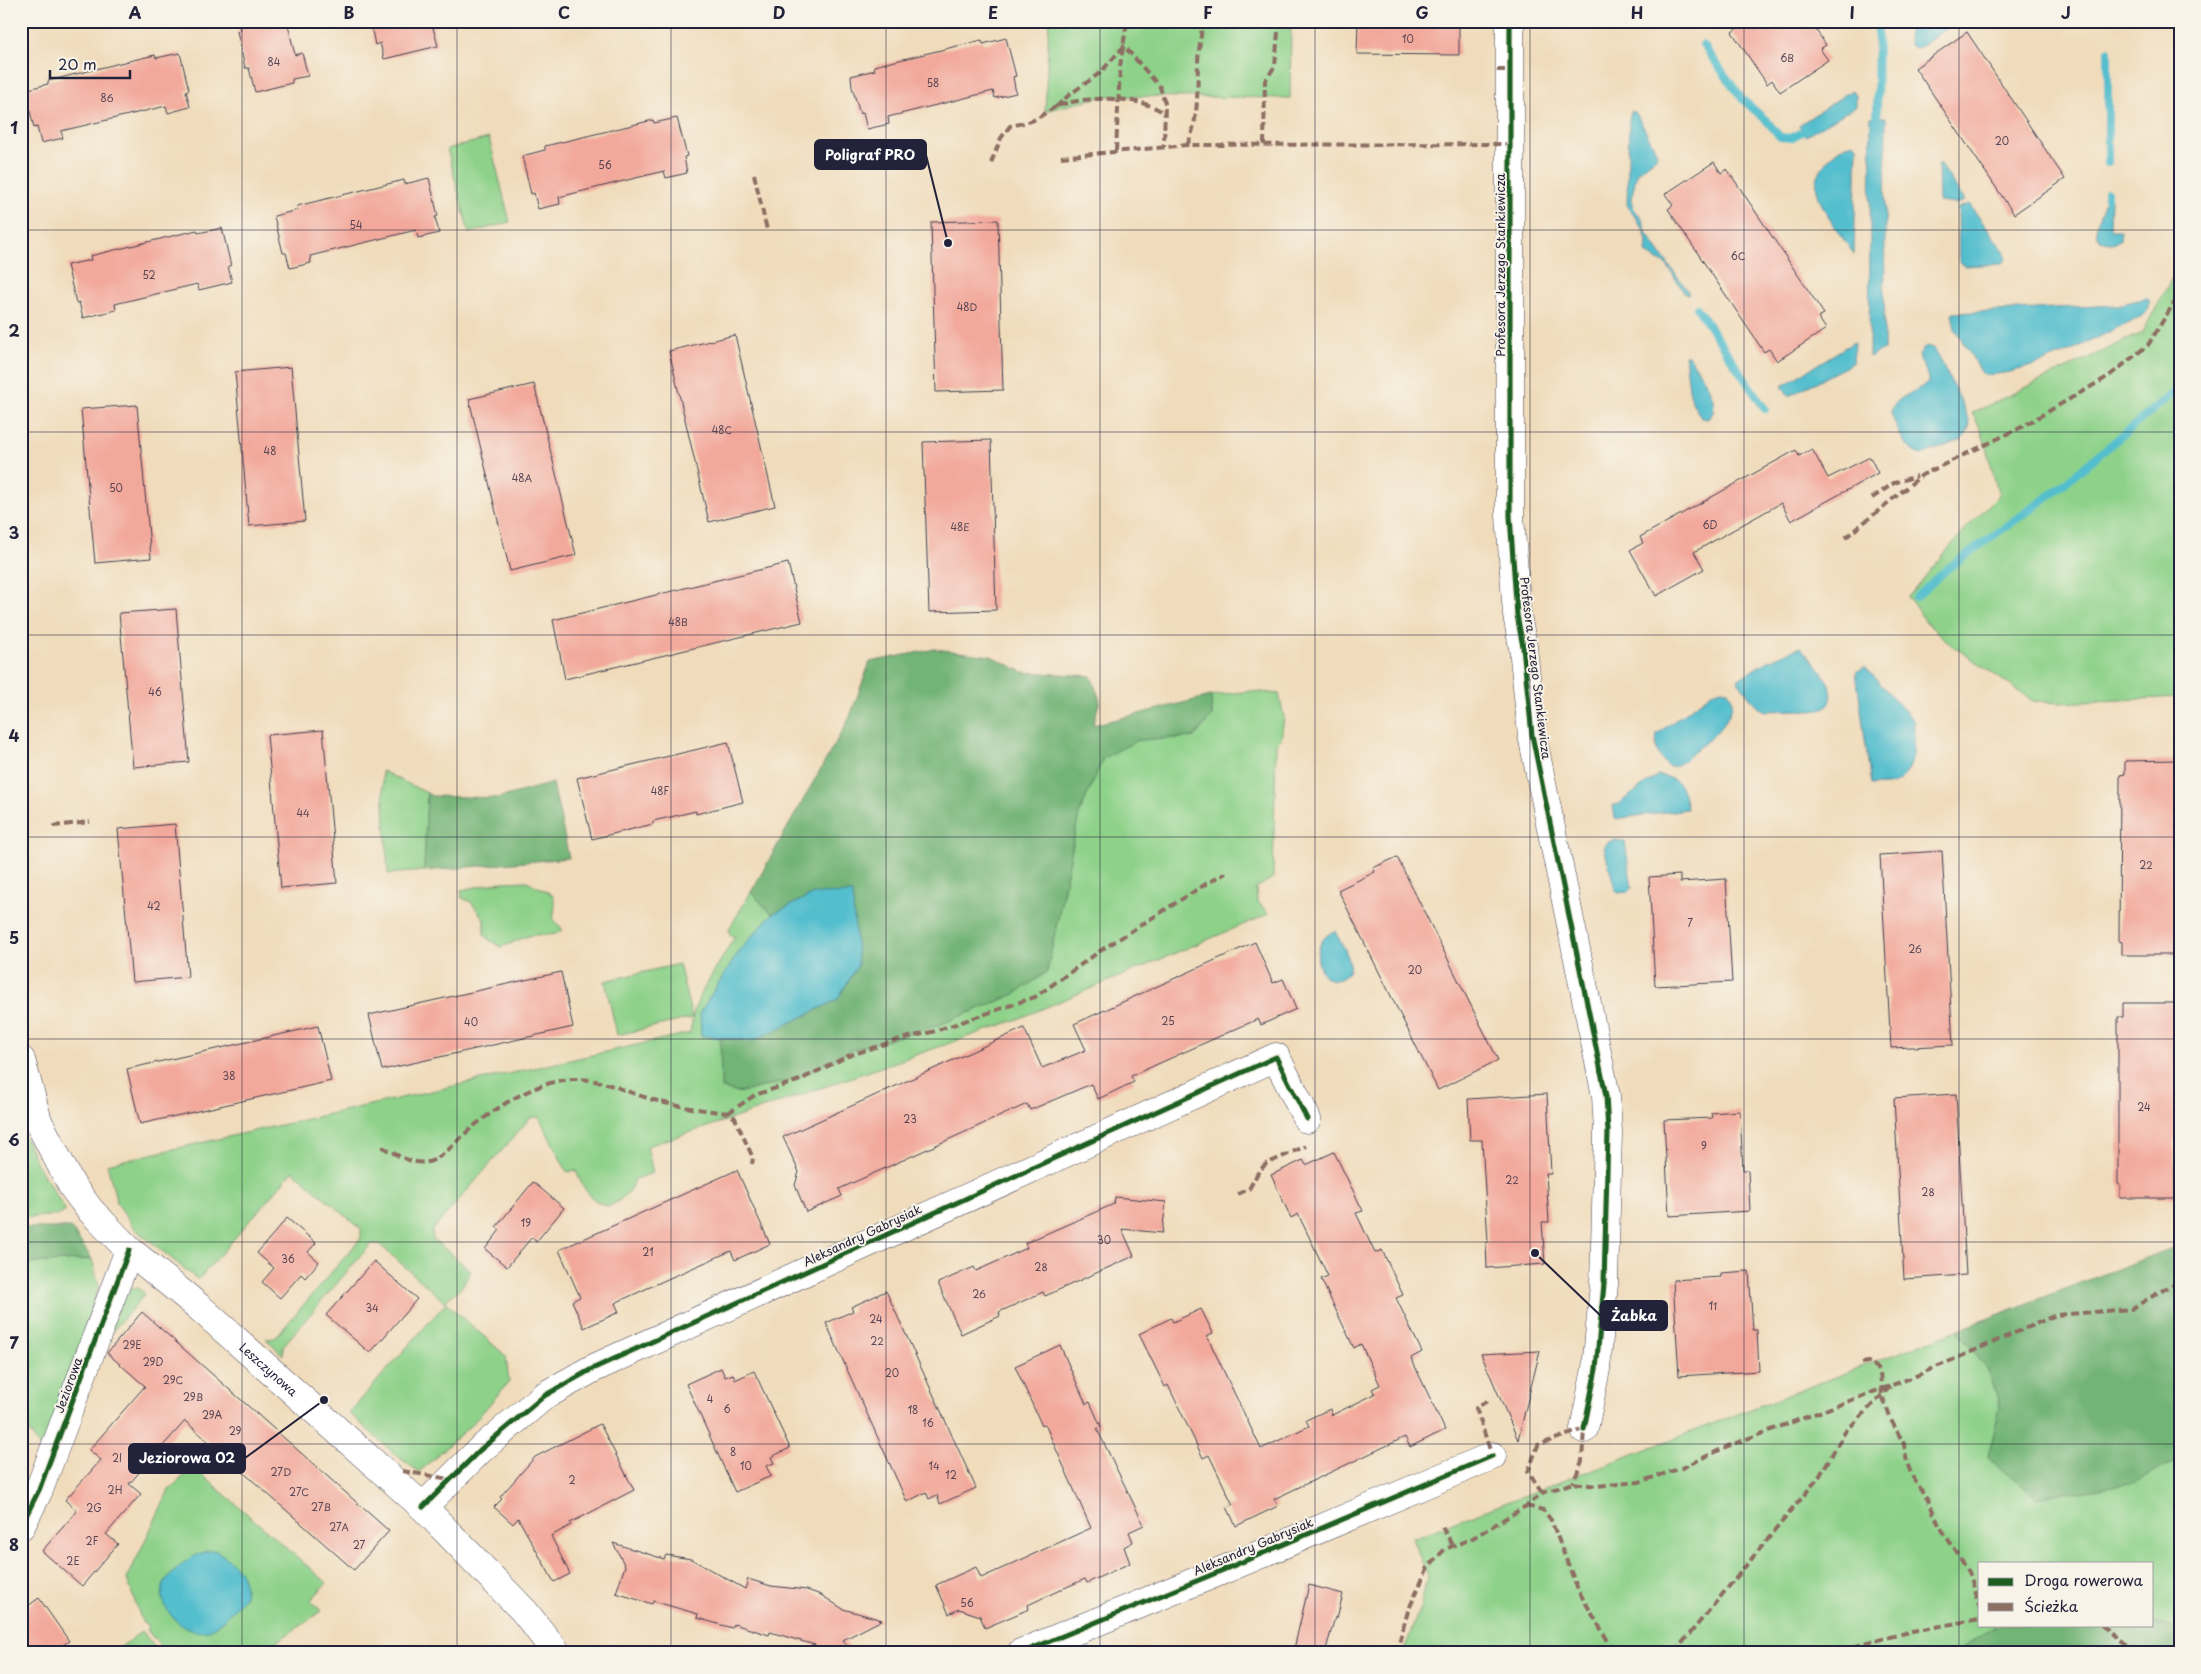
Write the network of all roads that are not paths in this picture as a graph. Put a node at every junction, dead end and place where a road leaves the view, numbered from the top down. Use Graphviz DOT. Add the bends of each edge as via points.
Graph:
graph roads {
  1 [pos="1510,21"];
  2 [pos="22,1066"];
  3 [pos="1307,1119"];
  4 [pos="129,1250"];
  5 [pos="1584,1429"];
  6 [pos="1492,1456"];
  7 [pos="423,1507"];
  8 [pos="21,1526"];
  9 [pos="557,1653"];
  10 [pos="1021,1653"];
  1 -- 5 [label="street, Profesora Jerzego Stankiewicza" via="1510,516 1517,614 1532,735 1606,1096 1607,1114 1604,1284 1596,1369"];
  2 -- 4 [label="street, Leszczynowa" via="38,1122 72,1186 90,1210"];
  3 -- 7 [label="street, Aleksandry Gabrysiak" via="1276,1057 592,1370 544,1396 480,1450"];
  4 -- 7 [label="street, Leszczynowa" via="200,1308"];
  4 -- 8 [label="street, Jeziorowa" via="40,1490"];
  6 -- 10 [label="street, Aleksandry Gabrysiak"];
  7 -- 9 [label="street, Leszczynowa" via="524,1611"];
}
